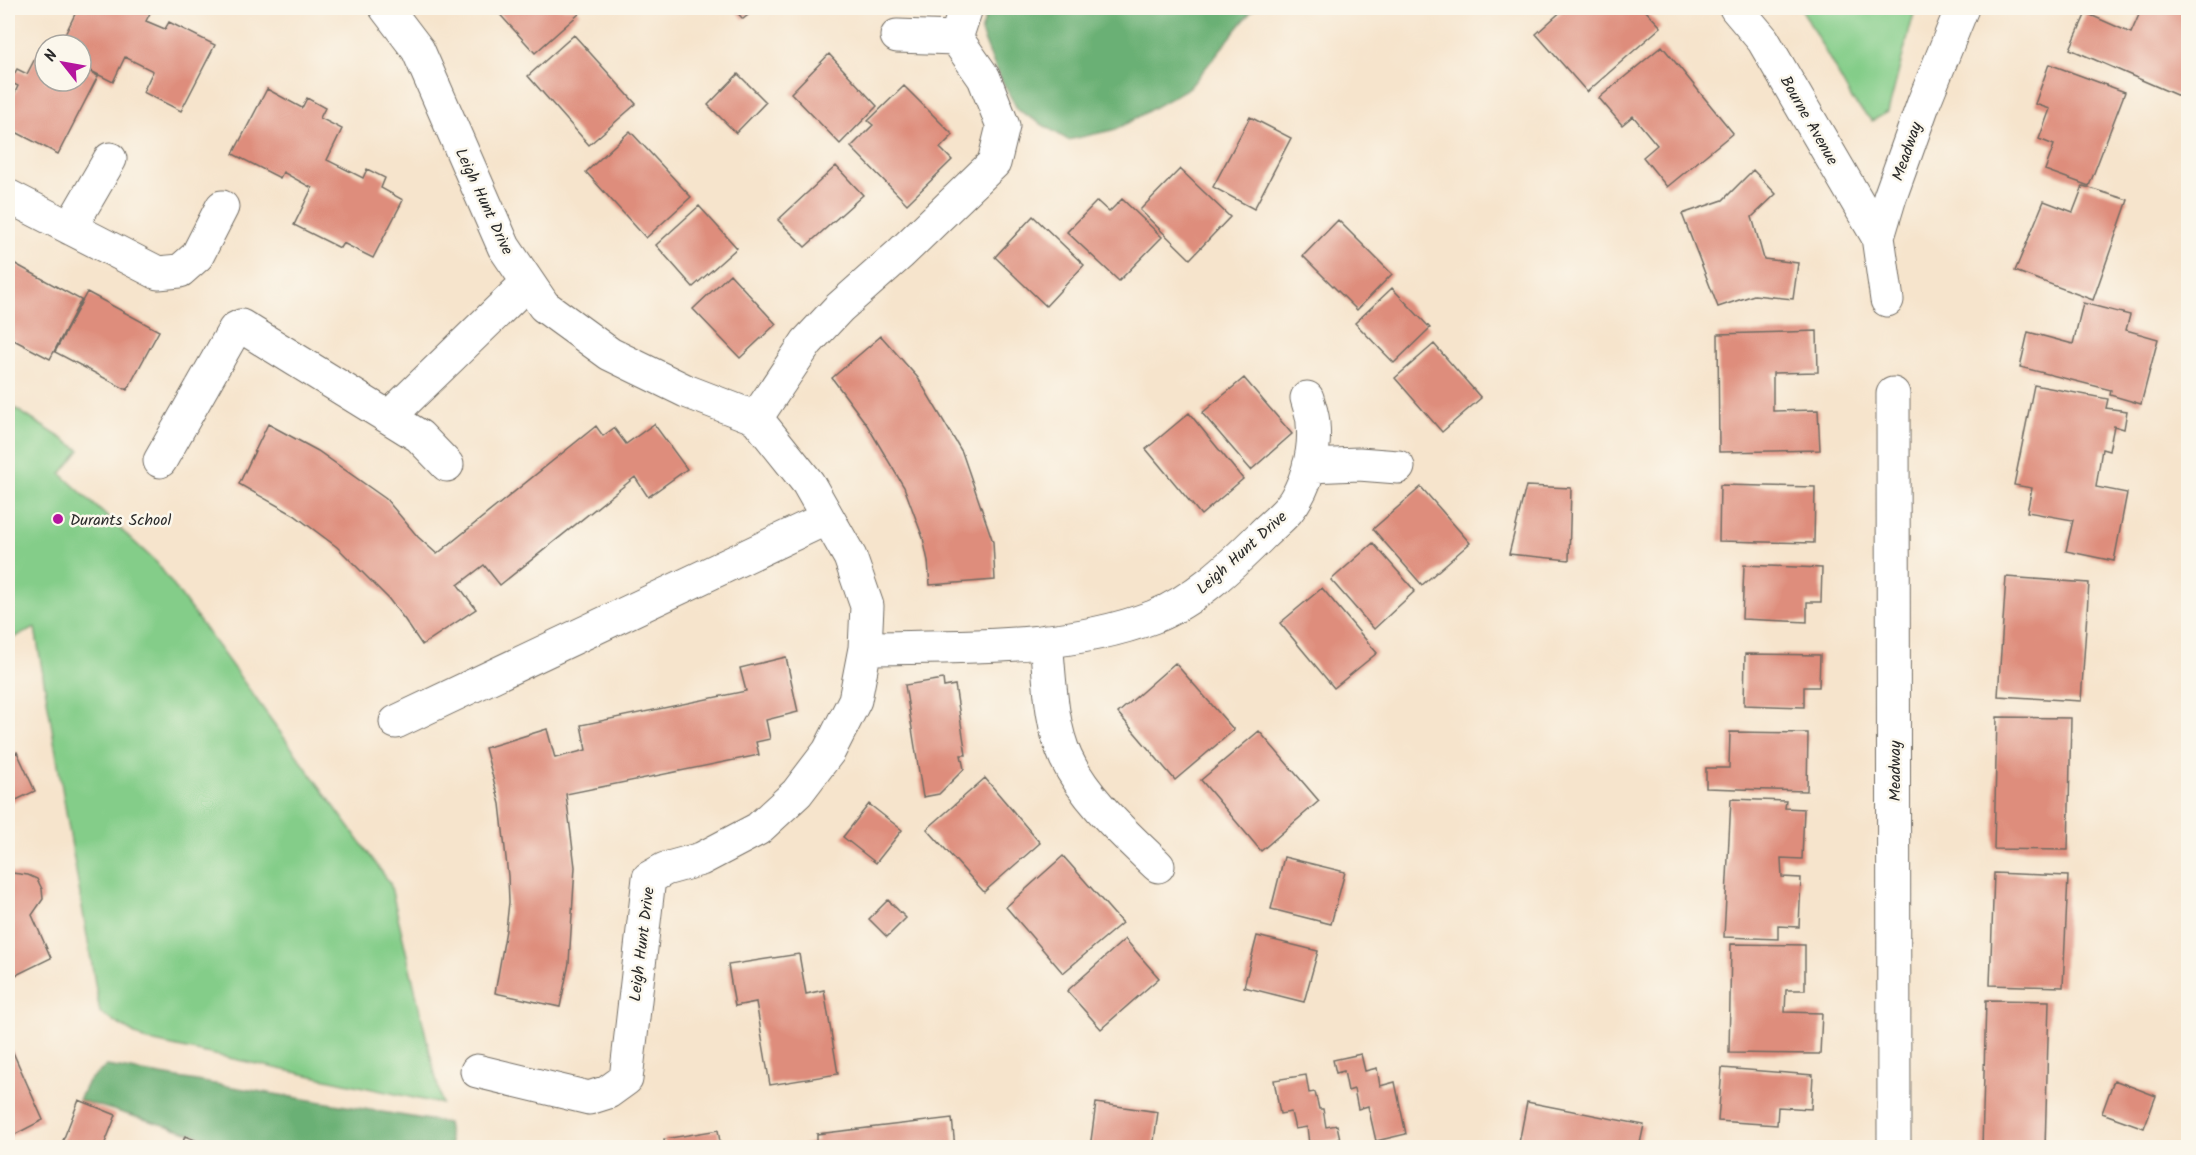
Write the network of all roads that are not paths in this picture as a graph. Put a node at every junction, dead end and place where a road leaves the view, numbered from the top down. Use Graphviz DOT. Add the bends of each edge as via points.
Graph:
graph roads {
  1 [pos="386,8"];
  2 [pos="966,8"];
  3 [pos="1736,8"];
  4 [pos="1962,8"];
  5 [pos="897,36"];
  6 [pos="956,38"];
  7 [pos="110,159"];
  8 [pos="8,196"];
  9 [pos="222,207"];
  10 [pos="70,228"];
  11 [pos="1878,237"];
  12 [pos="527,283"];
  13 [pos="1887,300"];
  14 [pos="1893,394"];
  15 [pos="1307,398"];
  16 [pos="389,417"];
  17 [pos="756,418"];
  18 [pos="160,461"];
  19 [pos="447,465"];
  20 [pos="1309,466"];
  21 [pos="1398,466"];
  22 [pos="827,518"];
  23 [pos="1046,641"];
  24 [pos="865,648"];
  25 [pos="396,722"];
  26 [pos="1158,866"];
  27 [pos="477,1071"];
  28 [pos="1894,1148"];
  1 -- 12 [label="street, Leigh Hunt Drive" via="418,50 504,247"];
  2 -- 6 [label="street"];
  3 -- 11 [label="street, Bourne Avenue" via="1764,40"];
  4 -- 11 [label="street, Meadway" via="1924,102"];
  5 -- 6 [label="street"];
  6 -- 17 [label="street" via="984,78 1003,126 994,163 807,342"];
  7 -- 10 [label="street"];
  8 -- 10 [label="street"];
  9 -- 10 [label="street" via="197,256 180,272 158,273"];
  11 -- 13 [label="street, Meadway"];
  12 -- 16 [label="street"];
  12 -- 17 [label="street, Leigh Hunt Drive" via="544,306 610,354 686,392"];
  14 -- 28 [label="street, Meadway"];
  15 -- 20 [label="street, Leigh Hunt Drive" via="1313,424"];
  16 -- 18 [label="street" via="241,326 235,329"];
  16 -- 19 [label="street" via="419,436"];
  17 -- 22 [label="street, Leigh Hunt Drive" via="808,483"];
  20 -- 21 [label="street"];
  20 -- 23 [label="street, Leigh Hunt Drive" via="1289,508 1190,597 1154,616 1098,633"];
  22 -- 24 [label="street, Leigh Hunt Drive" via="850,557 867,606"];
  22 -- 25 [label="street"];
  23 -- 24 [label="street, Leigh Hunt Drive"];
  23 -- 26 [label="street" via="1056,724 1066,758 1081,785"];
  24 -- 27 [label="street, Leigh Hunt Drive" via="855,700 829,751 797,793 758,829 701,859 649,878 626,1079 608,1092 589,1098"];
}
